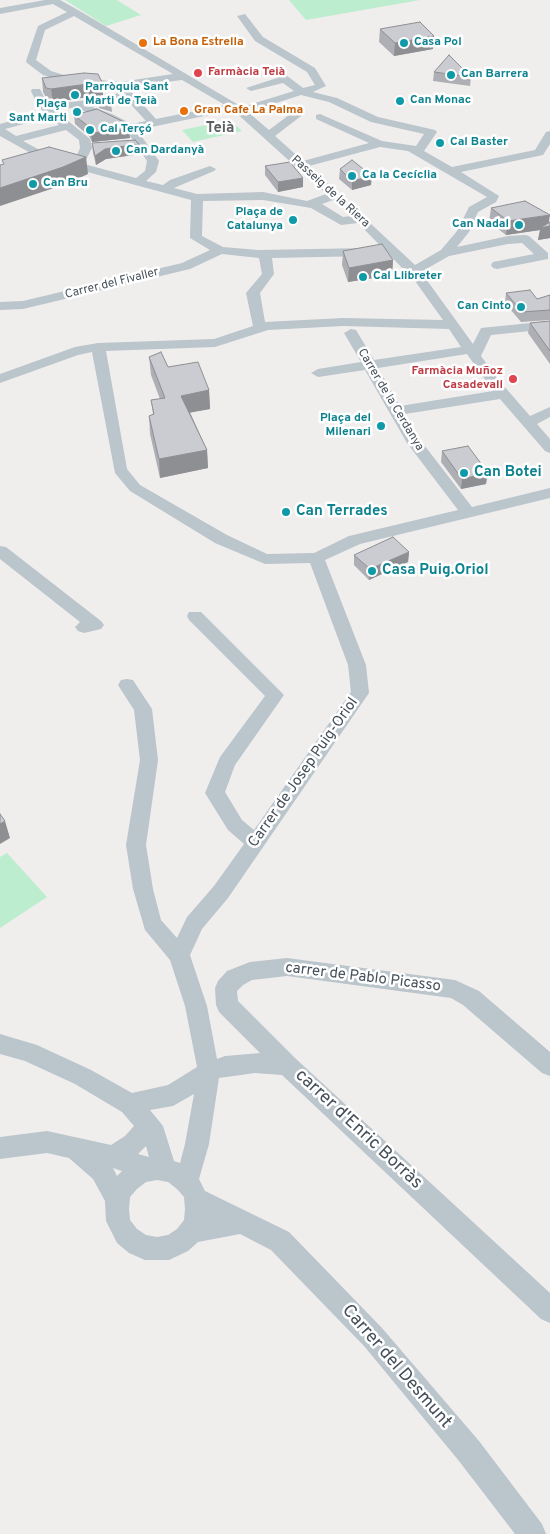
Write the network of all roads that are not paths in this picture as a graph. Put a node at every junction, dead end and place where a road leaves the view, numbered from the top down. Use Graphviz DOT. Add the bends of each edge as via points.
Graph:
graph roads {
  1 [pos="54,1"];
  2 [pos="0,11"];
  3 [pos="75,12"];
  4 [pos="242,16"];
  5 [pos="185,76"];
  6 [pos="321,86"];
  7 [pos="251,88"];
  8 [pos="123,89"];
  9 [pos="36,91"];
  10 [pos="300,92"];
  11 [pos="90,103"];
  12 [pos="238,109"];
  13 [pos="49,111"];
  14 [pos="284,111"];
  15 [pos="320,117"];
  16 [pos="152,122"];
  17 [pos="67,126"];
  18 [pos="0,127"];
  19 [pos="130,128"];
  20 [pos="0,131"];
  21 [pos="550,134"];
  22 [pos="268,136"];
  23 [pos="14,140"];
  24 [pos="141,143"];
  25 [pos="380,144"];
  26 [pos="122,145"];
  27 [pos="417,152"];
  28 [pos="300,165"];
  29 [pos="78,167"];
  30 [pos="210,169"];
  31 [pos="450,171"];
  32 [pos="137,183"];
  33 [pos="164,190"];
  34 [pos="334,195"];
  35 [pos="197,198"];
  36 [pos="312,203"];
  37 [pos="361,219"];
  38 [pos="220,250"];
  39 [pos="396,252"];
  40 [pos="445,253"];
  41 [pos="265,254"];
  42 [pos="497,265"];
  43 [pos="413,270"];
  44 [pos="0,306"];
  45 [pos="451,325"];
  46 [pos="550,326"];
  47 [pos="260,328"];
  48 [pos="351,333"];
  49 [pos="98,347"];
  50 [pos="472,354"];
  51 [pos="369,366"];
  52 [pos="318,373"];
  53 [pos="0,379"];
  54 [pos="503,394"];
  55 [pos="402,410"];
  56 [pos="550,411"];
  57 [pos="528,423"];
  58 [pos="550,448"];
  59 [pos="550,493"];
  60 [pos="468,513"];
  61 [pos="0,551"];
  62 [pos="316,558"];
  63 [pos="195,616"];
  64 [pos="84,627"];
  65 [pos="126,685"];
  66 [pos="255,842"];
  67 [pos="179,955"];
  68 [pos="0,1044"];
  69 [pos="287,1065"];
  70 [pos="550,1066"];
  71 [pos="209,1072"];
  72 [pos="130,1104"];
  73 [pos="148,1126"];
  74 [pos="0,1148"];
  75 [pos="76,1150"];
  76 [pos="113,1157"];
  77 [pos="158,1169"];
  78 [pos="192,1190"];
  79 [pos="118,1200"];
  80 [pos="240,1222"];
  81 [pos="190,1231"];
  82 [pos="550,1310"];
  83 [pos="532,1534"];
  1 -- 2 [label="street"];
  1 -- 3 [label="street, Passeig de la Riera"];
  3 -- 5 [label="street, Passeig de la Riera"];
  3 -- 8 [label="street" via="41,28 31,61 56,76"];
  4 -- 6 [label="street" via="259,39 312,70"];
  5 -- 8 [label="street"];
  5 -- 12 [label="street, Passeig de la Riera"];
  6 -- 10 [label="street"];
  7 -- 10 [label="street" via="284,78"];
  8 -- 11 [label="street" via="113,100"];
  8 -- 16 [label="street"];
  9 -- 13 [label="street"];
  10 -- 12 [label="street"];
  10 -- 27 [label="street" via="333,100 381,122 431,132"];
  11 -- 13 [label="street"];
  11 -- 19 [label="street" via="85,108"];
  12 -- 16 [label="street"];
  12 -- 22 [label="street, Passeig de la Riera"];
  13 -- 17 [label="street"];
  13 -- 18 [label="street"];
  14 -- 22 [label="street" via="289,108 301,111"];
  15 -- 25 [label="street"];
  16 -- 19 [label="street"];
  17 -- 23 [label="street"];
  17 -- 29 [label="street" via="91,148"];
  19 -- 24 [label="street"];
  20 -- 23 [label="street"];
  21 -- 31 [label="street" via="539,153"];
  22 -- 28 [label="street, Passeig de la Riera"];
  23 -- 29 [label="street" via="35,153"];
  24 -- 26 [label="street"];
  24 -- 32 [label="street" via="153,161 150,172"];
  25 -- 27 [label="street" via="411,148"];
  25 -- 28 [label="street"];
  27 -- 31 [label="street"];
  28 -- 34 [label="street, Passeig de la Riera"];
  29 -- 32 [label="street"];
  30 -- 33 [label="street" via="174,182"];
  31 -- 40 [label="street" via="496,199 473,210 462,232"];
  32 -- 33 [label="street"];
  33 -- 35 [label="street"];
  34 -- 36 [label="street"];
  34 -- 37 [label="street, Passeig de la Riera"];
  35 -- 36 [label="street" via="263,196 308,205"];
  35 -- 38 [label="street" via="196,238"];
  36 -- 37 [label="street" via="341,221"];
  37 -- 39 [label="street, Passeig de la Riera"];
  38 -- 41 [label="street"];
  38 -- 44 [label="street, Carrer del Fivaller" via="186,266 23,305"];
  39 -- 41 [label="street"];
  39 -- 43 [label="street, Passeig de la Riera"];
  40 -- 42 [label="street" via="525,239 544,256"];
  40 -- 43 [label="street"];
  41 -- 47 [label="street" via="268,274 253,293"];
  43 -- 45 [label="street, Passeig de la Riera"];
  45 -- 47 [label="street" via="343,322"];
  45 -- 50 [label="street, Passeig de la Riera"];
  46 -- 50 [label="street" via="486,331"];
  47 -- 49 [label="street" via="215,343"];
  48 -- 51 [label="street, Carrer de la Cerdanya"];
  49 -- 53 [label="street" via="75,351"];
  49 -- 62 [label="street" via="120,470 135,488 221,539 265,559"];
  50 -- 51 [label="street"];
  50 -- 54 [label="street, Passeig de la Riera"];
  51 -- 52 [label="street"];
  51 -- 60 [label="street, Carrer de la Cerdanya" via="414,443"];
  54 -- 55 [label="street"];
  54 -- 57 [label="street, Passeig de la Riera"];
  56 -- 57 [label="street"];
  57 -- 58 [label="street, Passeig de la Riera"];
  59 -- 60 [label="street"];
  60 -- 62 [label="street" via="355,540"];
  61 -- 64 [label="street" via="95,624"];
  62 -- 66 [label="street, Carrer de Josep Puig-Oriol" via="356,665 360,694"];
  63 -- 66 [label="street" via="275,695 227,762 215,793 235,825"];
  65 -- 67 [label="street" via="143,709 149,760 136,845 143,889 152,924"];
  66 -- 67 [label="street, Carrer de Josep Puig-Oriol" via="221,892 194,923"];
  67 -- 71 [label="street" via="196,1006"];
  68 -- 72 [label="street" via="47,1060"];
  69 -- 70 [label="street, carrer de Pablo Picasso" via="227,1005 226,988 234,978 250,971 287,967 456,989 471,998"];
  69 -- 71 [label="street, carrer d'Enric Borràs" via="255,1063 226,1066"];
  69 -- 82 [label="street, carrer d'Enric Borràs"];
  71 -- 72 [label="street, carrer d'Enric Borràs" via="173,1095"];
  71 -- 78 [label="street"];
  72 -- 73 [label="street"];
  73 -- 76 [label="street" via="132,1144"];
  73 -- 77 [label="street" via="155,1134"];
  74 -- 75 [label="street" via="47,1142"];
  75 -- 76 [label="street"];
  75 -- 79 [label="street" via="102,1171"];
  76 -- 77 [label="street"];
  77 -- 78 [label="street" via="181,1175"];
  77 -- 79 [label="street" via="130,1180"];
  78 -- 80 [label="street"];
  78 -- 81 [label="street" via="197,1216"];
  79 -- 81 [label="street" via="116,1214 119,1227 128,1239 139,1246 167,1247"];
  80 -- 81 [label="street"];
  80 -- 83 [label="street, Carrer del Desmunt" via="280,1241 373,1337 469,1451"];
}
